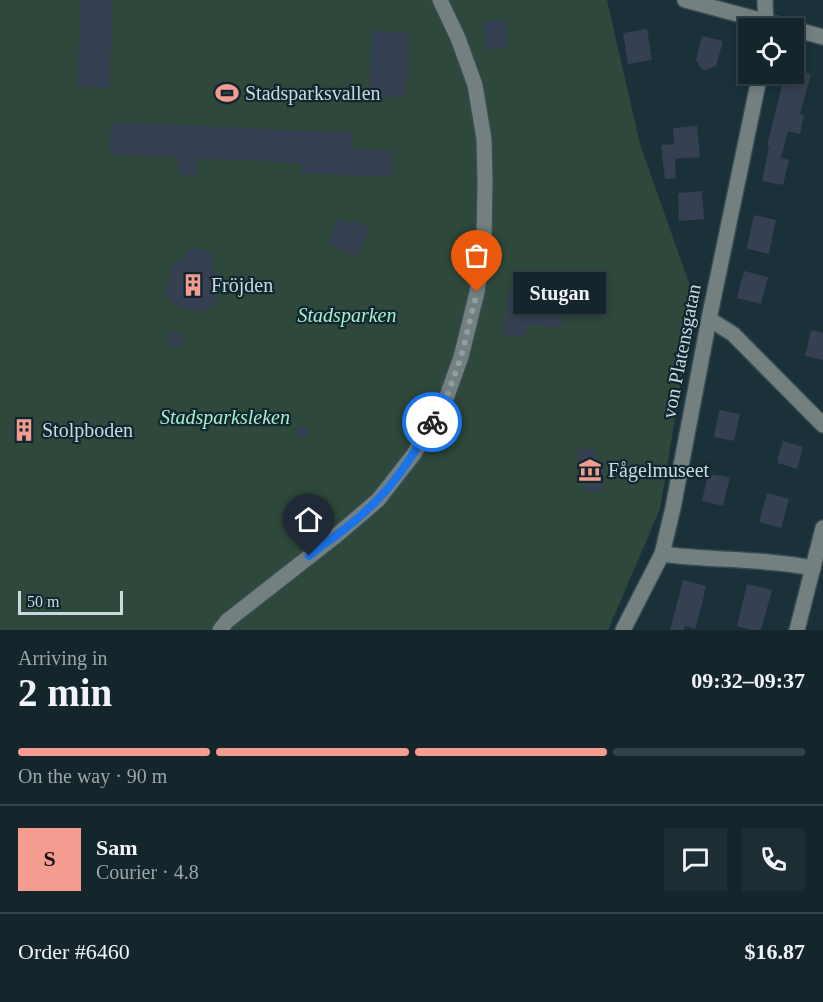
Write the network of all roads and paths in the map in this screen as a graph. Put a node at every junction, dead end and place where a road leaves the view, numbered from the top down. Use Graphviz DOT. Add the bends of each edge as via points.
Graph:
graph roads {
  1 [pos="440,0"];
  2 [pos="685,0"];
  3 [pos="765,0"];
  4 [pos="743,18"];
  5 [pos="766,18"];
  6 [pos="804,32"];
  7 [pos="823,37"];
  8 [pos="758,84"];
  9 [pos="709,319"];
  10 [pos="823,425"];
  11 [pos="823,528"];
  12 [pos="662,554"];
  13 [pos="813,568"];
  14 [pos="220,630"];
  15 [pos="623,630"];
  16 [pos="797,630"];
  1 -- 14 [label="street" via="475,85 484,139 482,261 461,357 447,396 414,454 378,500"];
  2 -- 4 [label="street"];
  3 -- 5 [label="street"];
  6 -- 7 [label="street"];
  8 -- 9 [label="street, von Platensgatan"];
  9 -- 10 [label="street" via="733,334"];
  9 -- 12 [label="street, von Platensgatan"];
  11 -- 13 [label="street"];
  12 -- 13 [label="street"];
  12 -- 15 [label="street, von Platensgatan"];
  13 -- 16 [label="street"];
}
